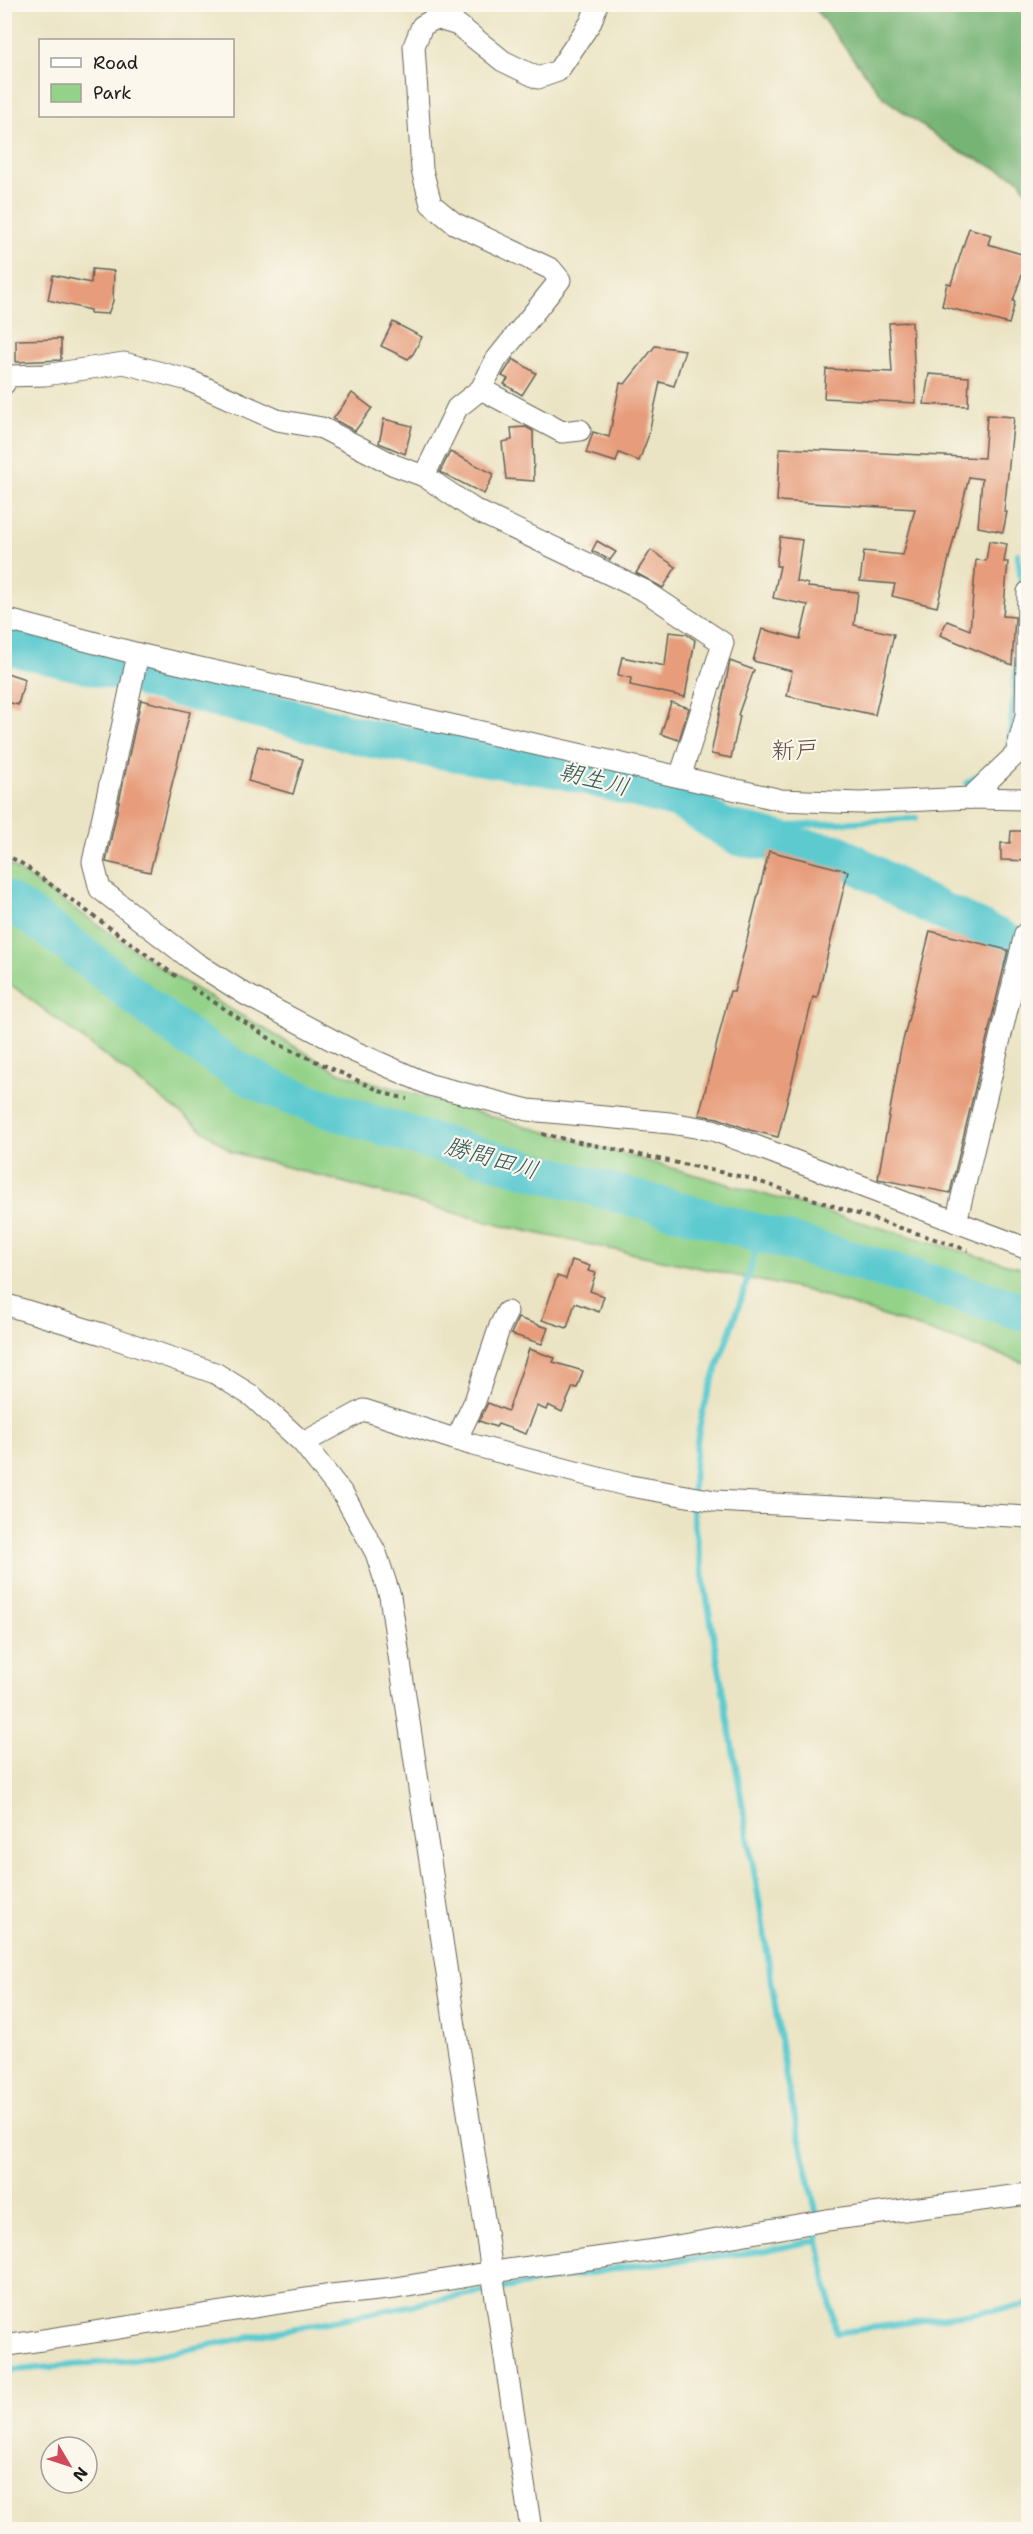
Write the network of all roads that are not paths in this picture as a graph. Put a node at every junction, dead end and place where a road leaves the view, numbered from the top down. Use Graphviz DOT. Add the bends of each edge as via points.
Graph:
graph roads {
  1 [pos="597,4"];
  2 [pos="4,384"];
  3 [pos="481,389"];
  4 [pos="579,430"];
  5 [pos="424,476"];
  6 [pos="1029,592"];
  7 [pos="4,619"];
  8 [pos="1028,628"];
  9 [pos="138,654"];
  10 [pos="1027,708"];
  11 [pos="680,777"];
  12 [pos="970,798"];
  13 [pos="1029,799"];
  14 [pos="1027,932"];
  15 [pos="956,1222"];
  16 [pos="1029,1249"];
  17 [pos="4,1304"];
  18 [pos="507,1312"];
  19 [pos="456,1440"];
  20 [pos="303,1443"];
  21 [pos="1029,1517"];
  22 [pos="1029,2194"];
  23 [pos="493,2275"];
  24 [pos="4,2346"];
  25 [pos="531,2529"];
  1 -- 3 [label="street" via="591,22 558,71 538,78 503,61 458,25 436,18 422,26 414,46 422,170 431,204 454,223 551,269 561,280 496,360"];
  2 -- 5 [label="street" via="8,376 45,375 124,363 188,380 277,420 322,428"];
  3 -- 4 [label="street" via="562,432"];
  3 -- 5 [label="street" via="457,408"];
  5 -- 11 [label="street" via="476,510 645,591 723,643"];
  6 -- 8 [label="street"];
  7 -- 9 [label="street"];
  8 -- 10 [label="street"];
  9 -- 11 [label="street"];
  9 -- 15 [label="street" via="93,862 100,889 196,963 343,1046 430,1084 528,1110 714,1130"];
  10 -- 12 [label="street" via="1016,754"];
  11 -- 12 [label="street" via="781,800 860,803"];
  12 -- 13 [label="street"];
  14 -- 15 [label="street"];
  15 -- 16 [label="street"];
  17 -- 20 [label="street" via="215,1373 252,1396"];
  18 -- 19 [label="street" via="475,1401"];
  19 -- 20 [label="street" via="364,1410"];
  19 -- 21 [label="street" via="625,1485 715,1501"];
  20 -- 23 [label="street" via="345,1497 376,1553 390,1596"];
  22 -- 23 [label="street" via="827,2220"];
  23 -- 24 [label="street"];
  23 -- 25 [label="street"];
}
